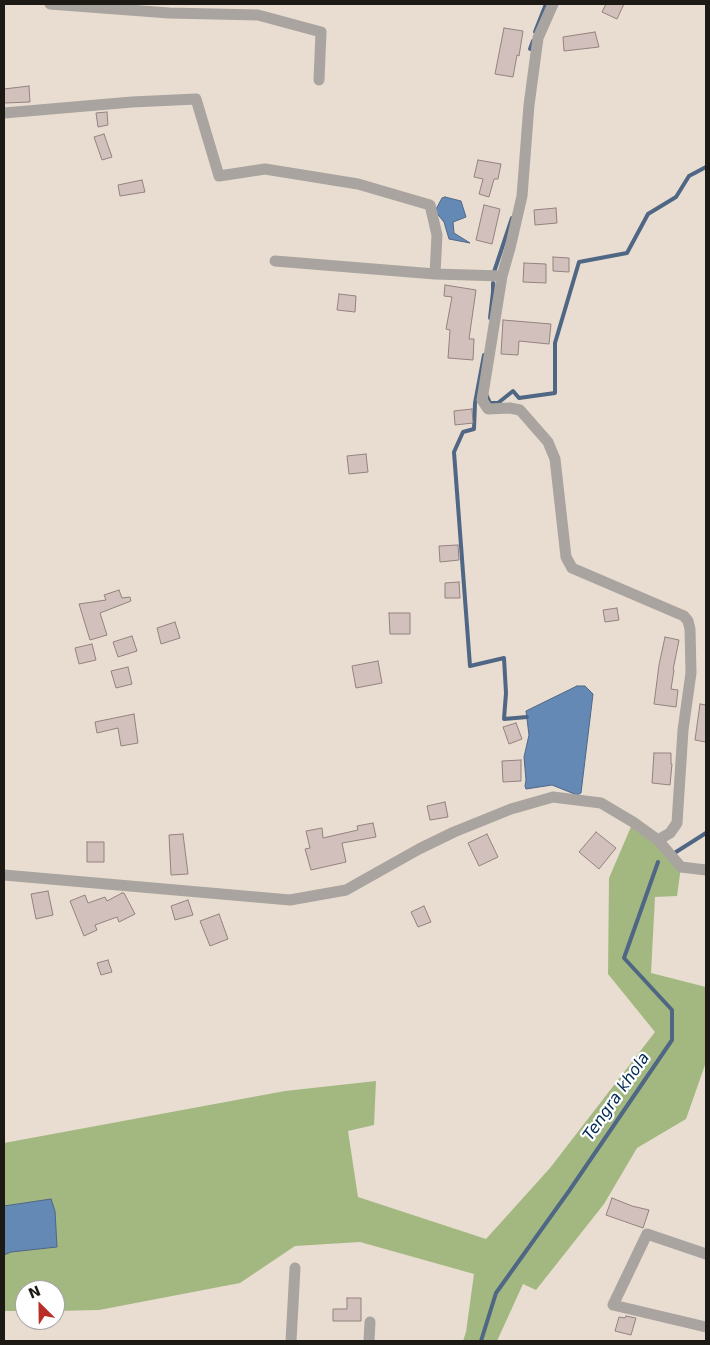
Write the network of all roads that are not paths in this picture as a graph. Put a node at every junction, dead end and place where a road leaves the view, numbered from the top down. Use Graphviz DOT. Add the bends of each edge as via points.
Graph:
graph roads {
  1 [pos="50,4"];
  2 [pos="554,4"];
  3 [pos="319,80"];
  4 [pos="4,112"];
  5 [pos="276,261"];
  6 [pos="435,274"];
  7 [pos="502,276"];
  8 [pos="658,840"];
  9 [pos="706,870"];
  10 [pos="4,876"];
  11 [pos="706,1254"];
  12 [pos="295,1268"];
  13 [pos="370,1322"];
  14 [pos="706,1327"];
  15 [pos="290,1341"];
  16 [pos="370,1341"];
  1 -- 3 [label="street" via="169,13 258,15 320,32"];
  2 -- 7 [label="street" via="538,38 522,196"];
  4 -- 6 [label="street" via="196,99 219,176 265,169 358,184 430,205 437,235"];
  5 -- 6 [label="street"];
  6 -- 7 [label="street"];
  7 -- 8 [label="street" via="482,392 483,404 492,410 520,410 548,442 555,459 566,557 572,568 684,616 690,629 691,673 683,730 677,823 670,833"];
  8 -- 9 [label="street" via="681,867"];
  8 -- 10 [label="street" via="601,803 553,798 510,809 454,832 346,890 290,900"];
  11 -- 14 [label="street" via="647,1234 613,1305"];
  12 -- 15 [label="street"];
  13 -- 16 [label="street"];
}
